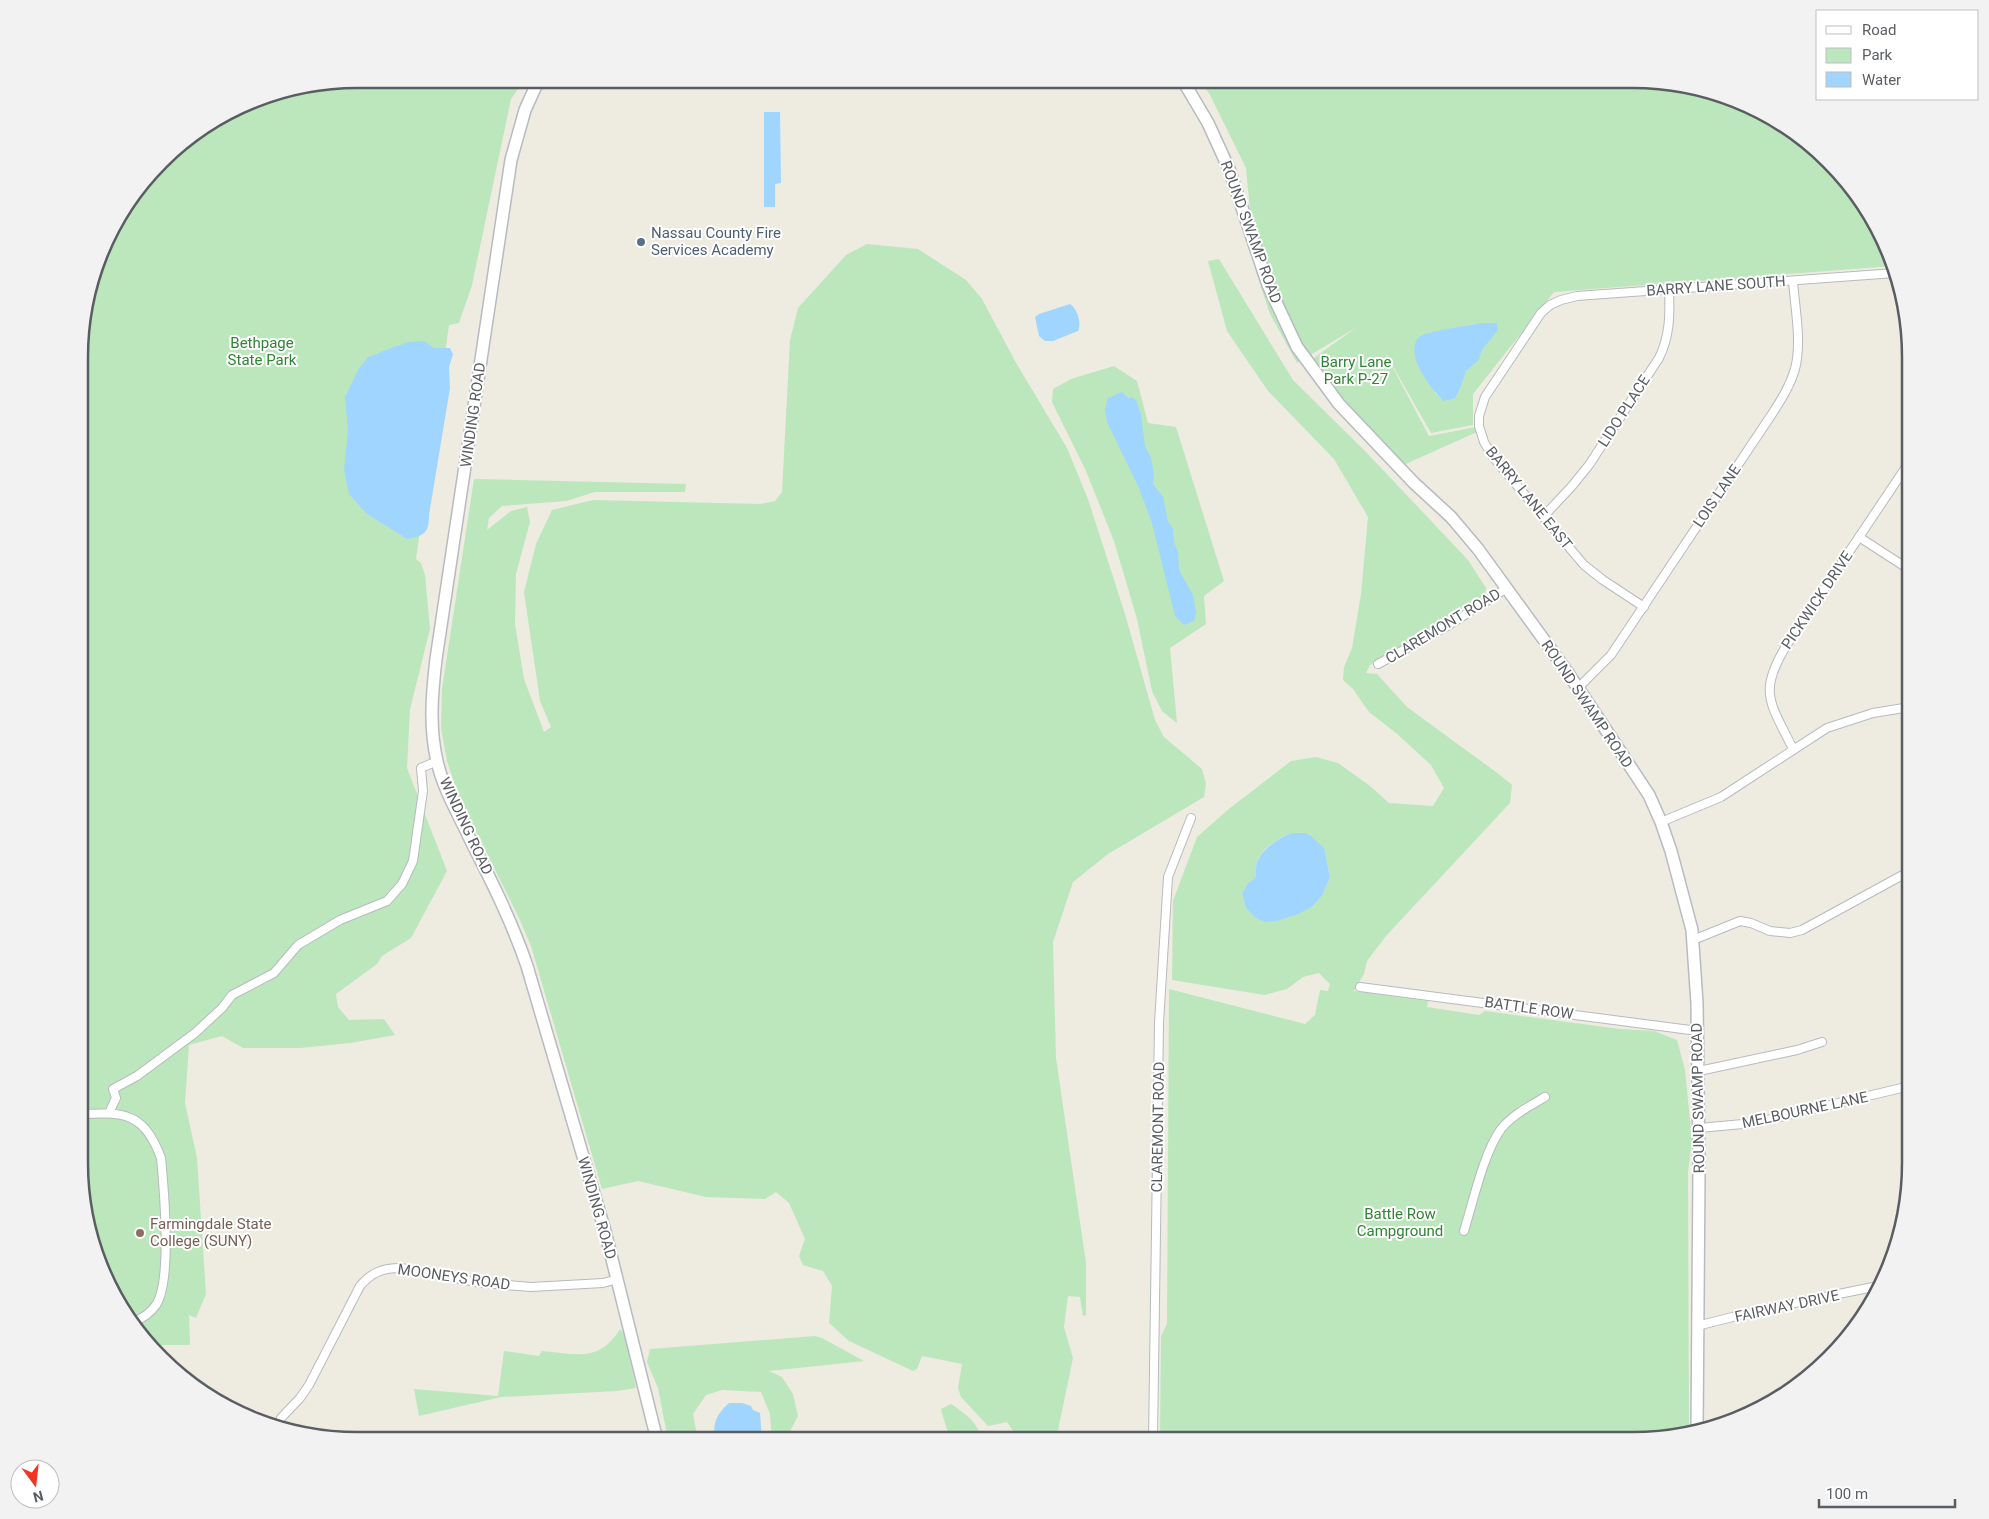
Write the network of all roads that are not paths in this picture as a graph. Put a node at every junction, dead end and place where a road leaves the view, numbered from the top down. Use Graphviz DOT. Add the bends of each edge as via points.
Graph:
graph roads {
  1 [pos="535,88"];
  2 [pos="1187,88"];
  3 [pos="1888,273"];
  4 [pos="1793,280"];
  5 [pos="1669,290"];
  6 [pos="1541,313"];
  7 [pos="1902,472"];
  8 [pos="1543,517"];
  9 [pos="1859,537"];
  10 [pos="1902,565"];
  11 [pos="1508,588"];
  12 [pos="1644,607"];
  13 [pos="1378,664"];
  14 [pos="1578,688"];
  15 [pos="1902,708"];
  16 [pos="1793,749"];
  17 [pos="437,761"];
  18 [pos="1191,818"];
  19 [pos="1661,822"];
  20 [pos="1902,875"];
  21 [pos="1693,940"];
  22 [pos="1360,987"];
  23 [pos="1698,1031"];
  24 [pos="1822,1042"];
  25 [pos="1699,1071"];
  26 [pos="1902,1088"];
  27 [pos="1545,1097"];
  28 [pos="110,1113"];
  29 [pos="88,1114"];
  30 [pos="1699,1128"];
  31 [pos="1464,1231"];
  32 [pos="618,1279"];
  33 [pos="1871,1287"];
  34 [pos="138,1319"];
  35 [pos="1697,1326"];
  36 [pos="281,1418"];
  37 [pos="1697,1423"];
  38 [pos="655,1432"];
  39 [pos="1153,1432"];
  1 -- 17 [label="main road, WINDING ROAD" via="511,160 447,579 433,688 432,730"];
  2 -- 11 [label="main road, ROUND SWAMP ROAD" via="1230,169 1268,285 1296,347 1339,404 1451,517"];
  3 -- 4 [label="street, BARRY LANE SOUTH"];
  4 -- 5 [label="street, BARRY LANE SOUTH"];
  4 -- 12 [label="street, LOIS LANE" via="1798,349 1789,386"];
  5 -- 6 [label="street, BARRY LANE SOUTH" via="1577,296 1550,305"];
  5 -- 8 [label="street, LIDO PLACE" via="1669,327 1659,358 1589,465"];
  6 -- 8 [label="street, BARRY LANE EAST" via="1485,397 1479,421 1484,442 1493,457"];
  7 -- 9 [label="street, PICKWICK DRIVE"];
  8 -- 12 [label="street, BARRY LANE EAST" via="1584,565"];
  9 -- 10 [label="street"];
  9 -- 16 [label="street, PICKWICK DRIVE" via="1788,643 1771,675 1769,694 1772,707"];
  11 -- 13 [label="street, CLAREMONT ROAD"];
  11 -- 14 [label="main road, ROUND SWAMP ROAD"];
  12 -- 14 [label="street, LOIS LANE" via="1612,655"];
  14 -- 19 [label="main road, ROUND SWAMP ROAD" via="1649,795"];
  15 -- 16 [label="street" via="1872,713 1827,728"];
  16 -- 19 [label="street" via="1721,798"];
  17 -- 28 [label="street" via="421,768 423,791 413,861 402,884 387,902 340,920 314,935 298,945 274,973 232,995 195,1033 137,1076 113,1089 116,1098"];
  17 -- 32 [label="main road, WINDING ROAD" via="448,794 515,931"];
  18 -- 39 [label="street, CLAREMONT ROAD" via="1168,877 1159,1023"];
  19 -- 21 [label="main road, ROUND SWAMP ROAD"];
  20 -- 21 [label="street" via="1802,930 1770,932 1740,921"];
  21 -- 23 [label="main road, ROUND SWAMP ROAD"];
  22 -- 23 [label="street, BATTLE ROW"];
  23 -- 25 [label="main road, ROUND SWAMP ROAD"];
  24 -- 25 [label="street"];
  25 -- 30 [label="main road, ROUND SWAMP ROAD"];
  26 -- 30 [label="street, MELBOURNE LANE" via="1754,1123"];
  27 -- 31 [label="street" via="1520,1111 1502,1127 1492,1144"];
  28 -- 29 [label="street"];
  28 -- 34 [label="street" via="137,1121 148,1131 161,1158 166,1257 164,1278 156,1304"];
  30 -- 35 [label="main road, ROUND SWAMP ROAD"];
  32 -- 36 [label="street, MOONEYS ROAD" via="602,1283 531,1287 482,1283 401,1268 379,1270 360,1286 309,1385"];
  32 -- 38 [label="main road, WINDING ROAD"];
  33 -- 35 [label="street, FAIRWAY DRIVE"];
  35 -- 37 [label="main road, ROUND SWAMP ROAD"];
}
